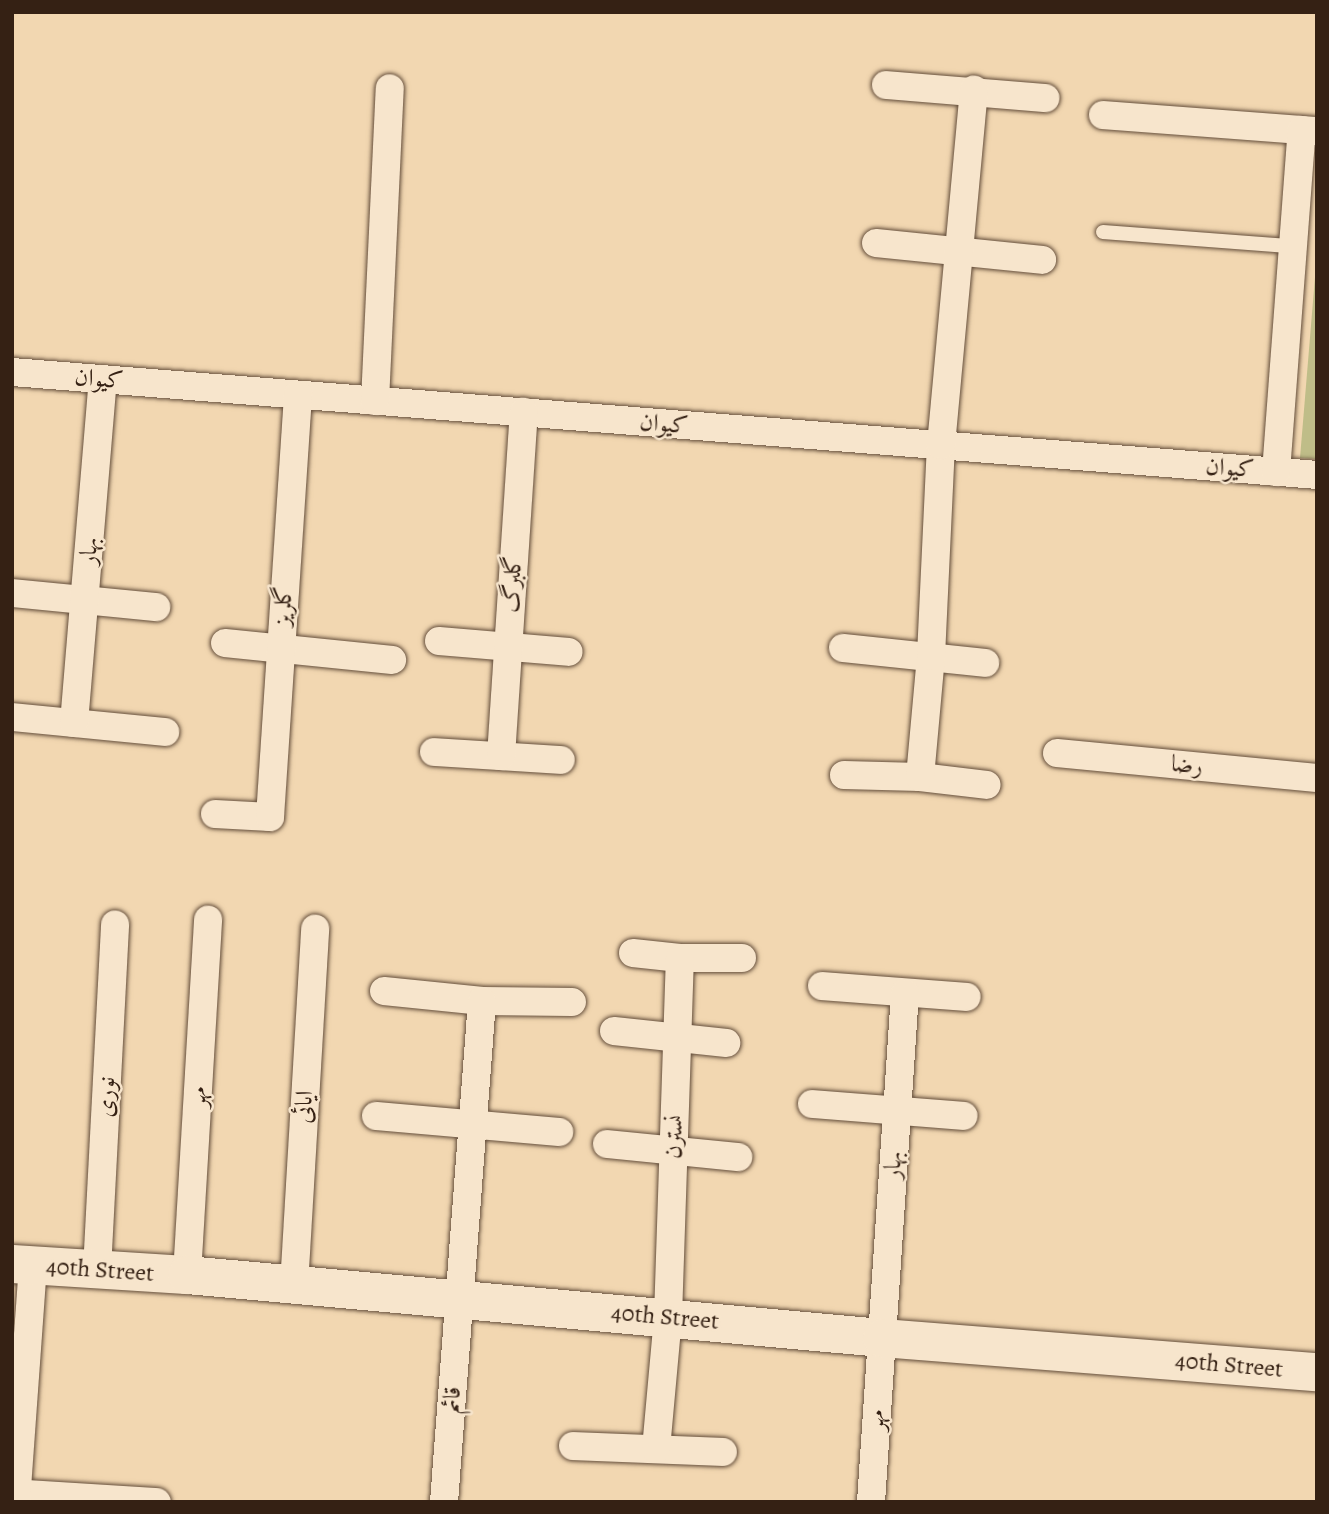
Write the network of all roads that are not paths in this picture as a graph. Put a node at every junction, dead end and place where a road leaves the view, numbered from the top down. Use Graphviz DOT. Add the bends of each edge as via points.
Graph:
graph roads {
  1 [pos="886,85"];
  2 [pos="390,88"];
  3 [pos="974,90"];
  4 [pos="1045,98"];
  5 [pos="1103,115"];
  6 [pos="1309,130"];
  7 [pos="1103,232"];
  8 [pos="876,243"];
  9 [pos="1292,246"];
  10 [pos="959,252"];
  11 [pos="1042,260"];
  12 [pos="12,372"];
  13 [pos="103,379"];
  14 [pos="298,395"];
  15 [pos="375,401"];
  16 [pos="524,412"];
  17 [pos="941,445"];
  18 [pos="1276,472"];
  19 [pos="1317,475"];
  20 [pos="12,593"];
  21 [pos="85,599"];
  22 [pos="156,607"];
  23 [pos="439,641"];
  24 [pos="225,643"];
  25 [pos="508,647"];
  26 [pos="844,648"];
  27 [pos="279,650"];
  28 [pos="569,652"];
  29 [pos="931,656"];
  30 [pos="392,660"];
  31 [pos="985,663"];
  32 [pos="12,717"];
  33 [pos="74,723"];
  34 [pos="165,732"];
  35 [pos="434,752"];
  36 [pos="1057,753"];
  37 [pos="501,756"];
  38 [pos="561,760"];
  39 [pos="844,775"];
  40 [pos="920,777"];
  41 [pos="1317,778"];
  42 [pos="986,785"];
  43 [pos="215,814"];
  44 [pos="208,920"];
  45 [pos="115,924"];
  46 [pos="315,929"];
  47 [pos="633,953"];
  48 [pos="680,958"];
  49 [pos="742,958"];
  50 [pos="822,986"];
  51 [pos="384,991"];
  52 [pos="905,993"];
  53 [pos="967,997"];
  54 [pos="482,1001"];
  55 [pos="572,1002"];
  56 [pos="614,1031"];
  57 [pos="678,1037"];
  58 [pos="726,1044"];
  59 [pos="812,1104"];
  60 [pos="897,1108"];
  61 [pos="376,1116"];
  62 [pos="964,1116"];
  63 [pos="473,1125"];
  64 [pos="559,1132"];
  65 [pos="607,1144"];
  66 [pos="674,1149"];
  67 [pos="738,1157"];
  68 [pos="23,1264"];
  69 [pos="97,1270"];
  70 [pos="187,1275"];
  71 [pos="294,1286"];
  72 [pos="459,1299"];
  73 [pos="668,1317"];
  74 [pos="882,1338"];
  75 [pos="1317,1372"];
  76 [pos="573,1446"];
  77 [pos="656,1449"];
  78 [pos="723,1452"];
  79 [pos="15,1496"];
  80 [pos="157,1502"];
  81 [pos="444,1502"];
  82 [pos="871,1502"];
  1 -- 3 [label="street"];
  2 -- 15 [label="street"];
  3 -- 4 [label="street"];
  3 -- 10 [label="street"];
  5 -- 6 [label="street"];
  6 -- 9 [label="street"];
  7 -- 9 [label="lane"];
  8 -- 10 [label="street"];
  9 -- 18 [label="street"];
  10 -- 11 [label="street"];
  10 -- 17 [label="street"];
  12 -- 13 [label="street, کیوان"];
  13 -- 14 [label="street, کیوان"];
  13 -- 21 [label="street, بهار"];
  14 -- 15 [label="street, کیوان"];
  14 -- 27 [label="street, گلریز"];
  15 -- 16 [label="street, کیوان"];
  16 -- 17 [label="street, کیوان"];
  16 -- 25 [label="street, گلبرگ"];
  17 -- 18 [label="street, کیوان"];
  17 -- 29 [label="street"];
  18 -- 19 [label="street, کیوان"];
  20 -- 21 [label="street"];
  21 -- 22 [label="street"];
  21 -- 33 [label="street, بهار"];
  23 -- 25 [label="street"];
  24 -- 27 [label="street"];
  25 -- 28 [label="street"];
  25 -- 37 [label="street, گلبرگ"];
  26 -- 29 [label="street"];
  27 -- 30 [label="street"];
  27 -- 43 [label="street, گلریز" via="270,817"];
  29 -- 31 [label="street"];
  29 -- 40 [label="street"];
  32 -- 33 [label="street"];
  33 -- 34 [label="street"];
  35 -- 37 [label="street"];
  36 -- 41 [label="street, رضا"];
  37 -- 38 [label="street"];
  39 -- 40 [label="street"];
  40 -- 42 [label="street"];
  44 -- 70 [label="street, مهر"];
  45 -- 69 [label="street, نوری"];
  46 -- 71 [label="street, ایائی"];
  47 -- 48 [label="street"];
  48 -- 49 [label="street"];
  48 -- 57 [label="street, نسترن"];
  50 -- 52 [label="street"];
  51 -- 54 [label="street"];
  52 -- 53 [label="street"];
  52 -- 60 [label="street, بهار"];
  54 -- 55 [label="street"];
  54 -- 63 [label="street, قائم"];
  56 -- 57 [label="street"];
  57 -- 58 [label="street"];
  57 -- 66 [label="street, نسترن"];
  59 -- 60 [label="street"];
  60 -- 62 [label="street"];
  60 -- 74 [label="street, بهار"];
  61 -- 63 [label="street"];
  63 -- 64 [label="street"];
  63 -- 72 [label="street, قائم"];
  65 -- 66 [label="street"];
  66 -- 67 [label="street"];
  66 -- 73 [label="street, نسترن"];
  68 -- 69 [label="street, 40th Street"];
  68 -- 79 [label="street"];
  69 -- 70 [label="street, 40th Street"];
  70 -- 71 [label="street, 40th Street"];
  71 -- 72 [label="street, 40th Street"];
  72 -- 73 [label="street, 40th Street"];
  72 -- 81 [label="street, قائم"];
  73 -- 74 [label="street, 40th Street"];
  73 -- 77 [label="street, نسترن"];
  74 -- 75 [label="street, 40th Street"];
  74 -- 82 [label="street, مهر"];
  76 -- 77 [label="street"];
  77 -- 78 [label="street"];
  79 -- 80 [label="street"];
}
